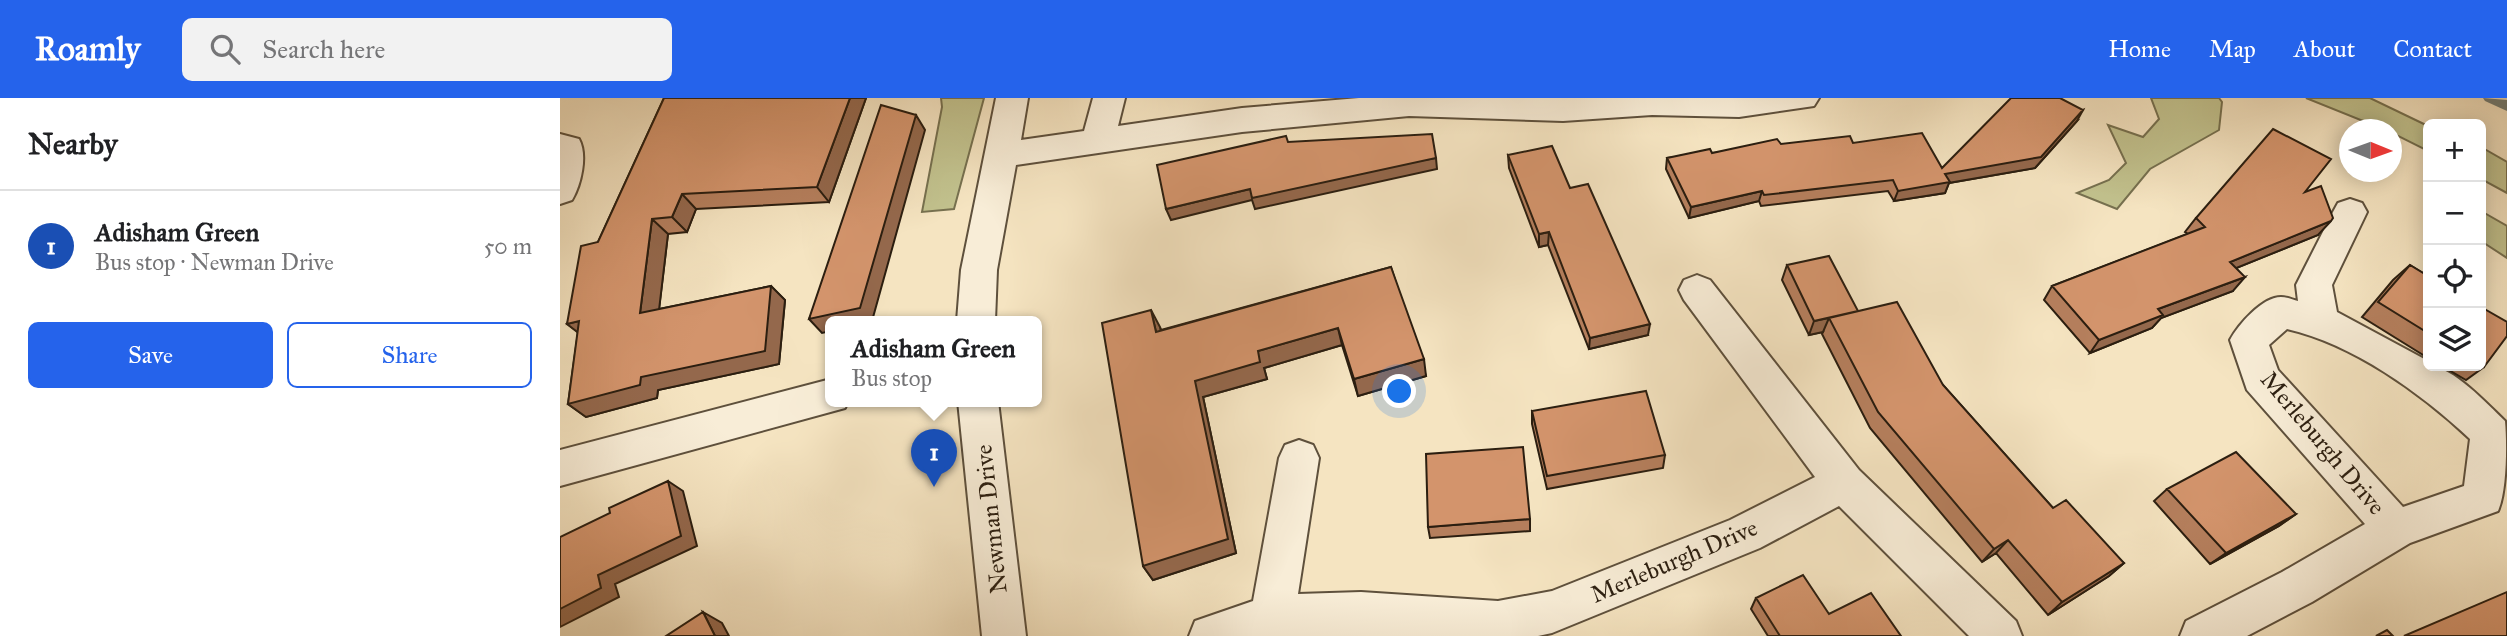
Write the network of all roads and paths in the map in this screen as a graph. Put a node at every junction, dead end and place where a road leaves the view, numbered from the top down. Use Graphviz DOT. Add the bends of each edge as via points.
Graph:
graph roads {
  1 [pos="1012,98"];
  2 [pos="1109,98"];
  3 [pos="1802,98"];
  4 [pos="1652,101"];
  5 [pos="1098,142"];
  6 [pos="560,146"];
  7 [pos="1002,155"];
  8 [pos="560,191"];
  9 [pos="2350,212"];
  10 [pos="1697,290"];
  11 [pos="976,316"];
  12 [pos="2320,321"];
  13 [pos="825,398"];
  14 [pos="979,407"];
  15 [pos="1300,458"];
  16 [pos="560,468"];
  17 [pos="1844,483"];
  18 [pos="2396,529"];
  19 [pos="1272,616"];
  20 [pos="1498,629"];
  21 [pos="1004,636"];
  22 [pos="1212,636"];
  23 [pos="2000,636"];
  24 [pos="2202,636"];
  1 -- 7 [label="street"];
  2 -- 5 [label="street"];
  3 -- 4 [label="street" via="1739,106"];
  4 -- 5 [label="street" via="1598,109 1409,105 1242,120"];
  5 -- 7 [label="street"];
  6 -- 8 [label="street" via="567,148"];
  7 -- 11 [label="street" via="979,270"];
  9 -- 12 [label="street" via="2314,285"];
  10 -- 17 [label="street"];
  12 -- 18 [label="street, Merleburgh Drive" via="2280,312 2249,340 2261,378"];
  12 -- 18 [label="street, Merleburgh Drive" via="2445,391 2491,433 2483,498"];
  13 -- 16 [label="street"];
  14 -- 21 [label="street, Newman Drive"];
  15 -- 19 [label="street"];
  17 -- 20 [label="street, Merleburgh Drive" via="1745,534 1552,612"];
  17 -- 23 [label="street"];
  18 -- 24 [label="street, Merleburgh Drive"];
  19 -- 20 [label="street, Merleburgh Drive" via="1361,614"];
  19 -- 22 [label="street, Merleburgh Drive"];
}
